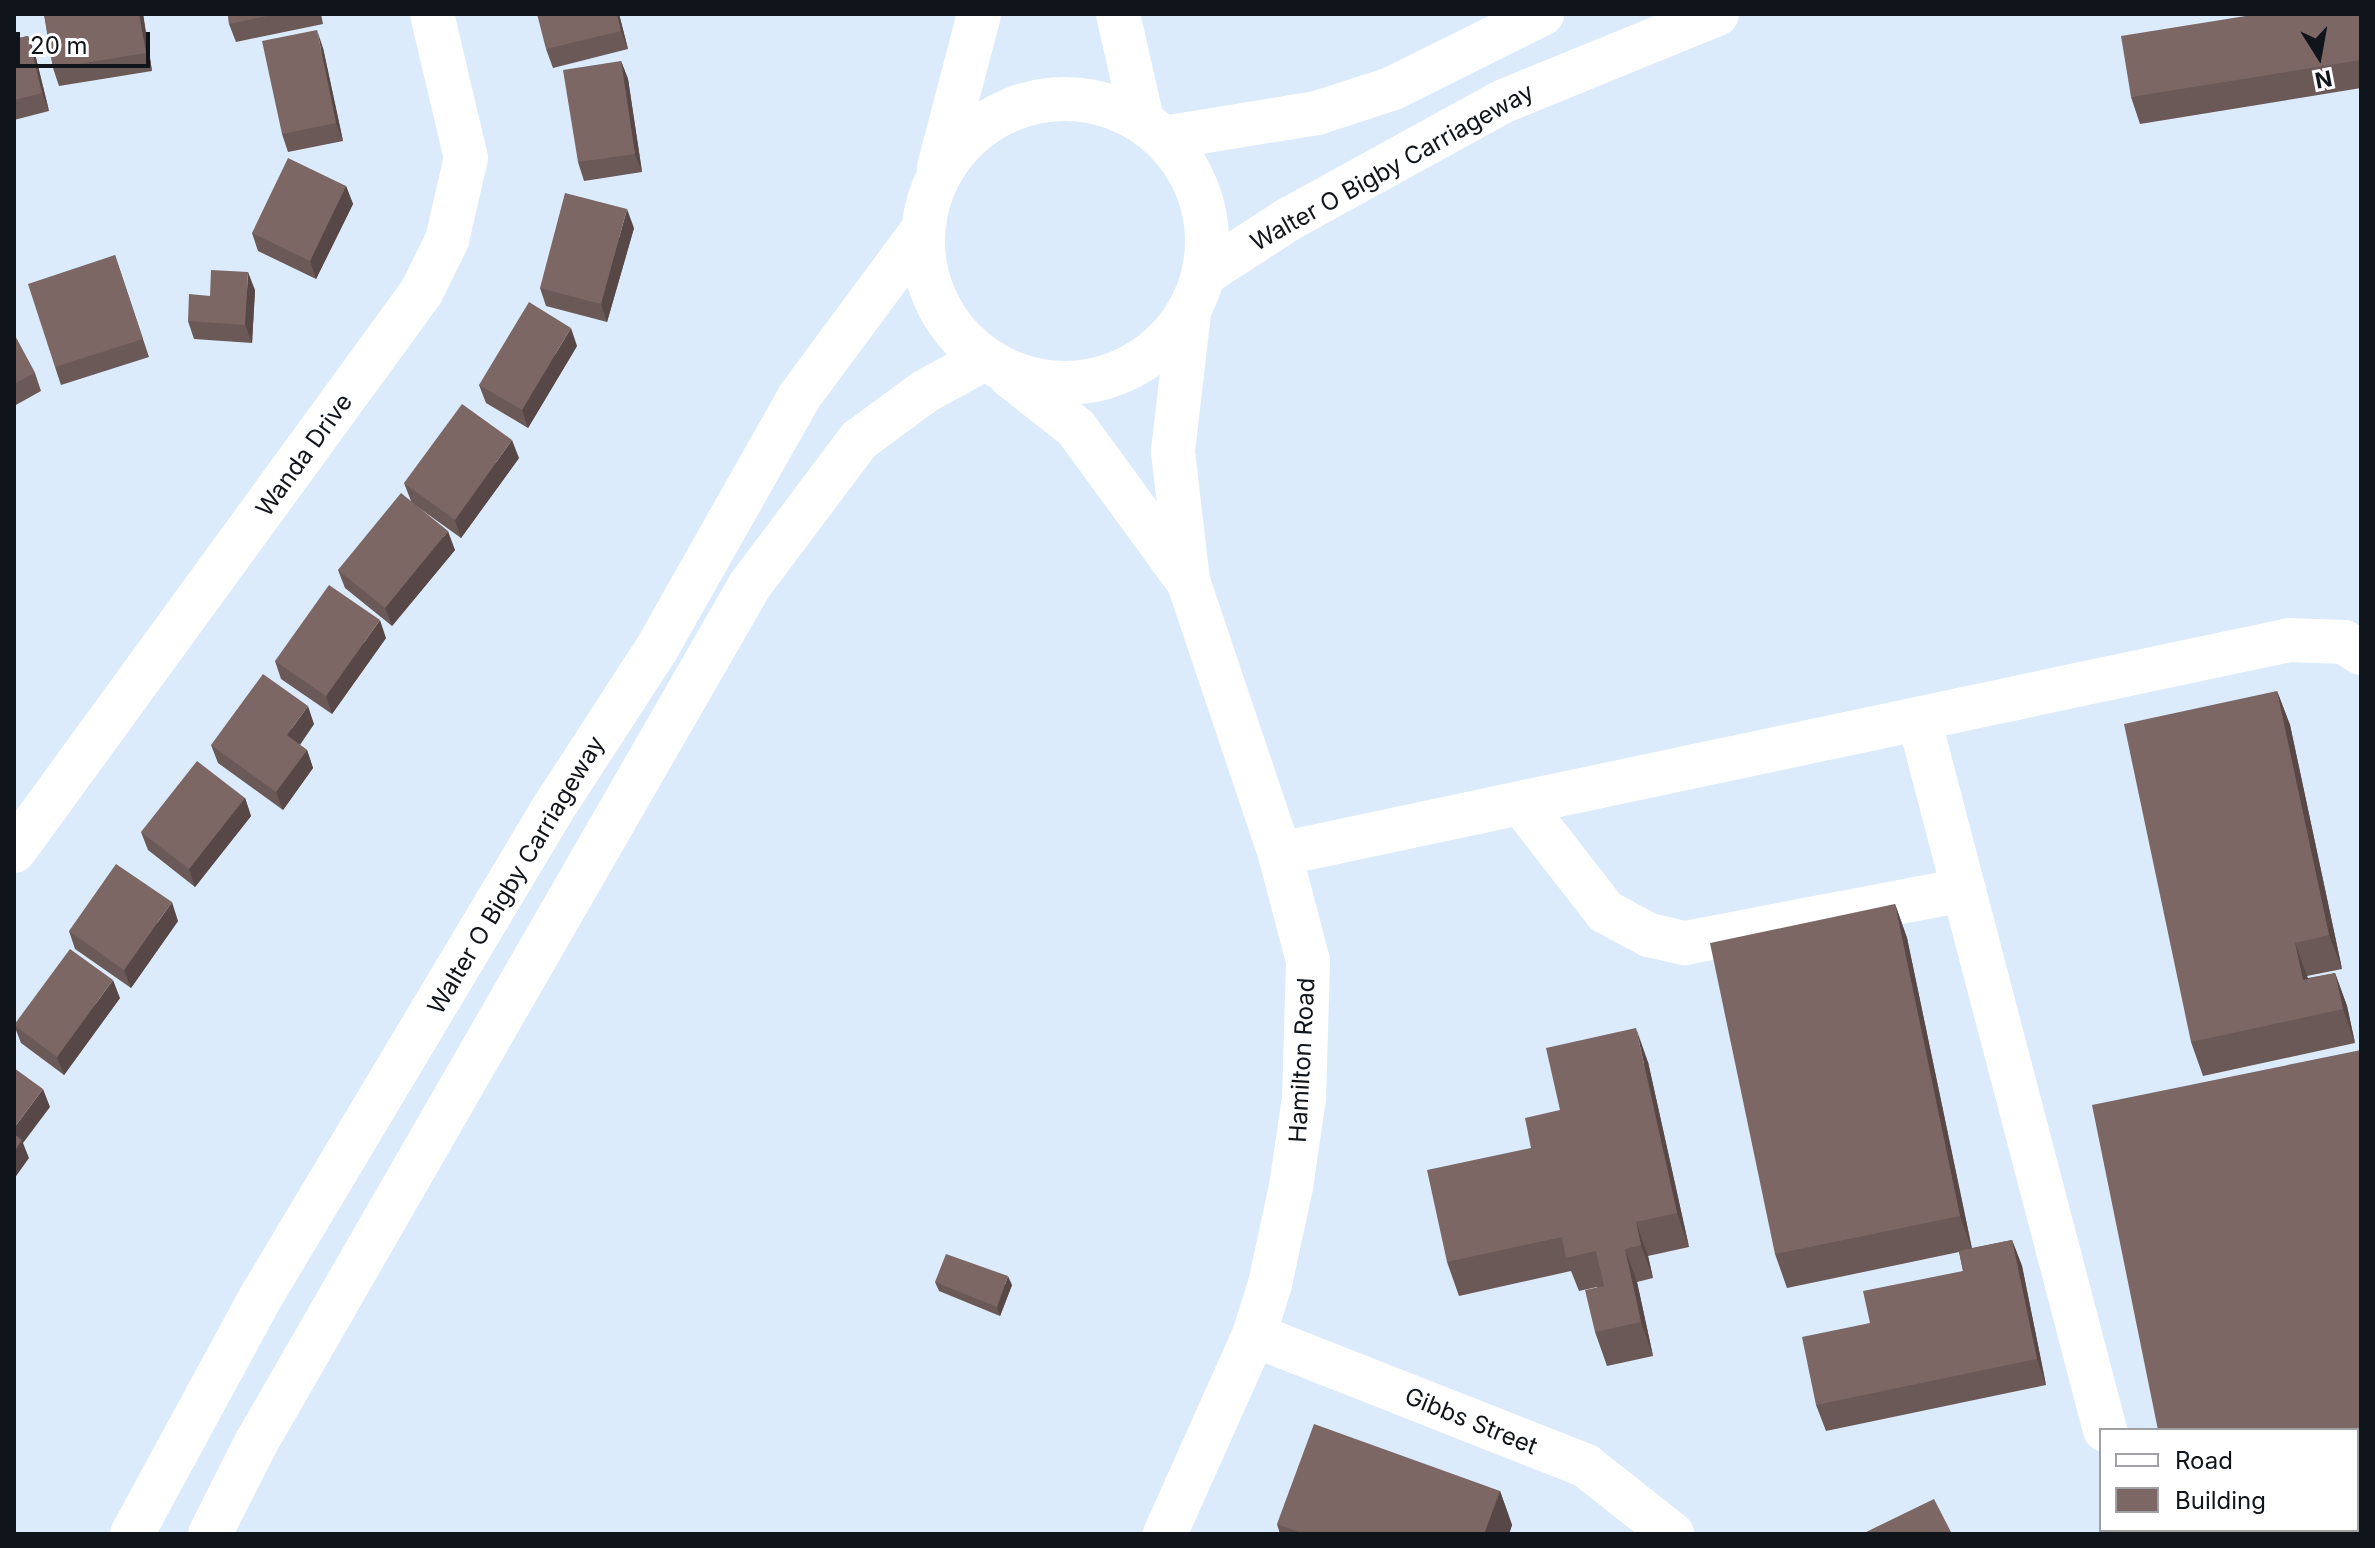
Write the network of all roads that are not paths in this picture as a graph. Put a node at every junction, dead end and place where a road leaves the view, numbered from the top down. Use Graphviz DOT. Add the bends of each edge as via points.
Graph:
graph roads {
  1 [pos="432,14"];
  2 [pos="979,14"];
  3 [pos="1118,14"];
  4 [pos="1542,14"];
  5 [pos="1717,14"];
  6 [pos="1153,129"];
  7 [pos="936,178"];
  8 [pos="922,231"];
  9 [pos="1197,293"];
  10 [pos="994,365"];
  11 [pos="1188,581"];
  12 [pos="2361,653"];
  13 [pos="1919,719"];
  14 [pos="1521,803"];
  15 [pos="14,851"];
  16 [pos="1280,854"];
  17 [pos="1964,890"];
  18 [pos="1254,1335"];
  19 [pos="2104,1428"];
  20 [pos="132,1534"];
  21 [pos="210,1534"];
  22 [pos="1165,1534"];
  23 [pos="1672,1534"];
  1 -- 15 [label="street, Wanda Drive" via="466,158 447,240 422,291"];
  2 -- 7 [label="street"];
  3 -- 6 [label="street"];
  4 -- 6 [label="street" via="1391,89 1347,103"];
  5 -- 9 [label="street, Walter O Bigby Carriageway" via="1504,101 1289,219"];
  6 -- 7 [label="street, Walter O Bigby Carriageway" via="1098,102 1050,99 1003,112 965,140"];
  6 -- 9 [label="street" via="1194,177 1207,225"];
  7 -- 8 [label="street, Walter O Bigby Carriageway"];
  8 -- 10 [label="street, Walter O Bigby Carriageway" via="927,281 949,325"];
  8 -- 20 [label="street, Walter O Bigby Carriageway" via="799,397 656,650 552,810 262,1295"];
  9 -- 10 [label="street, Walter O Bigby Carriageway" via="1162,346 1127,370 1086,382 1044,382"];
  9 -- 11 [label="street, Hamilton Road" via="1173,451"];
  10 -- 11 [label="street, Hamilton Road" via="1076,428"];
  10 -- 21 [label="street" via="924,392 859,440 750,585 271,1416"];
  11 -- 16 [label="street, Hamilton Road"];
  12 -- 13 [label="street" via="2344,642 2289,640"];
  13 -- 14 [label="street"];
  13 -- 17 [label="street"];
  14 -- 16 [label="street"];
  14 -- 17 [label="street" via="1606,912 1649,935 1685,943"];
  16 -- 18 [label="street, Hamilton Road" via="1308,961 1304,1098 1291,1187"];
  17 -- 19 [label="street"];
  18 -- 22 [label="street, Hamilton Road"];
  18 -- 23 [label="street, Gibbs Street" via="1586,1466"];
}
